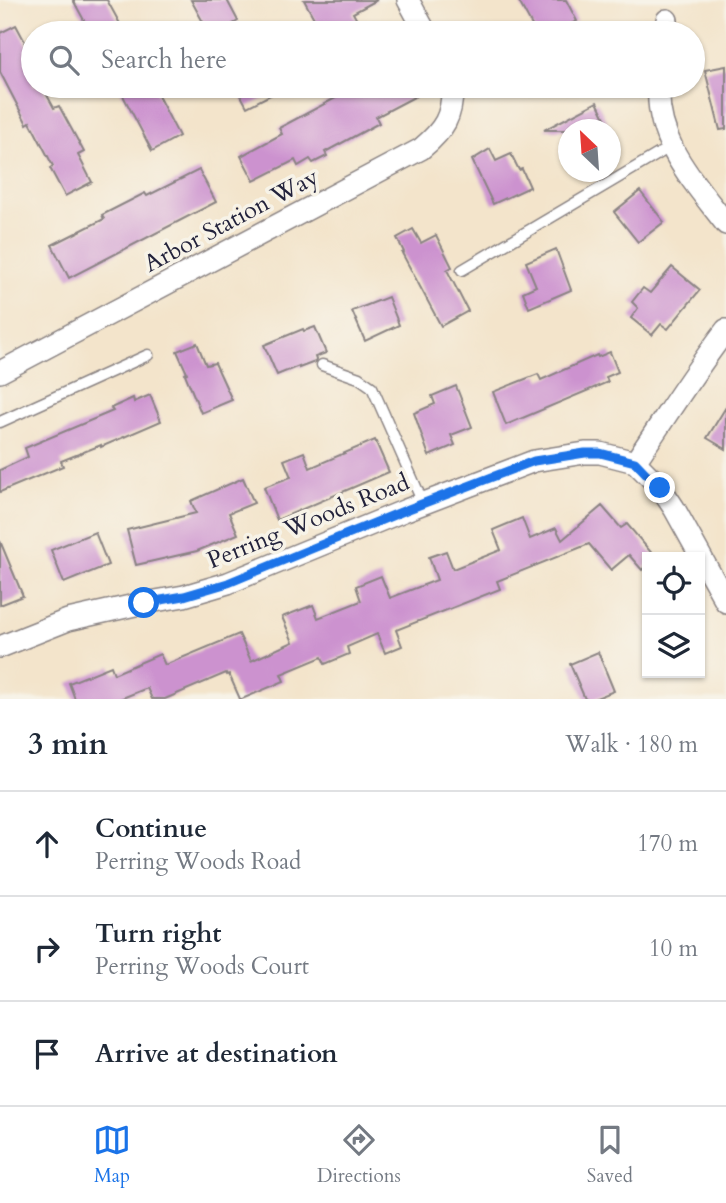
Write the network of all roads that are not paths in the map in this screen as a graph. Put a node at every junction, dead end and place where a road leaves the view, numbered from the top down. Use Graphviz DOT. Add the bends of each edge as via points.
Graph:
graph roads {
  1 [pos="408,0"];
  2 [pos="419,21"];
  3 [pos="452,98"];
  4 [pos="658,98"];
  5 [pos="670,147"];
  6 [pos="726,224"];
  7 [pos="462,270"];
  8 [pos="726,330"];
  9 [pos="148,355"];
  10 [pos="322,365"];
  11 [pos="0,372"];
  12 [pos="0,422"];
  13 [pos="635,462"];
  14 [pos="423,503"];
  15 [pos="726,602"];
  16 [pos="0,647"];
  1 -- 2 [label="street"];
  3 -- 11 [label="street, Arbor Station Way" via="448,119 421,149"];
  4 -- 5 [label="street"];
  5 -- 6 [label="street"];
  5 -- 7 [label="lane"];
  8 -- 13 [label="street"];
  9 -- 12 [label="lane"];
  10 -- 14 [label="lane" via="372,387"];
  13 -- 14 [label="street, Perring Woods Road" via="600,453 534,461"];
  13 -- 15 [label="street" via="674,508"];
  14 -- 16 [label="street, Perring Woods Road" via="228,583 68,621"];
}
